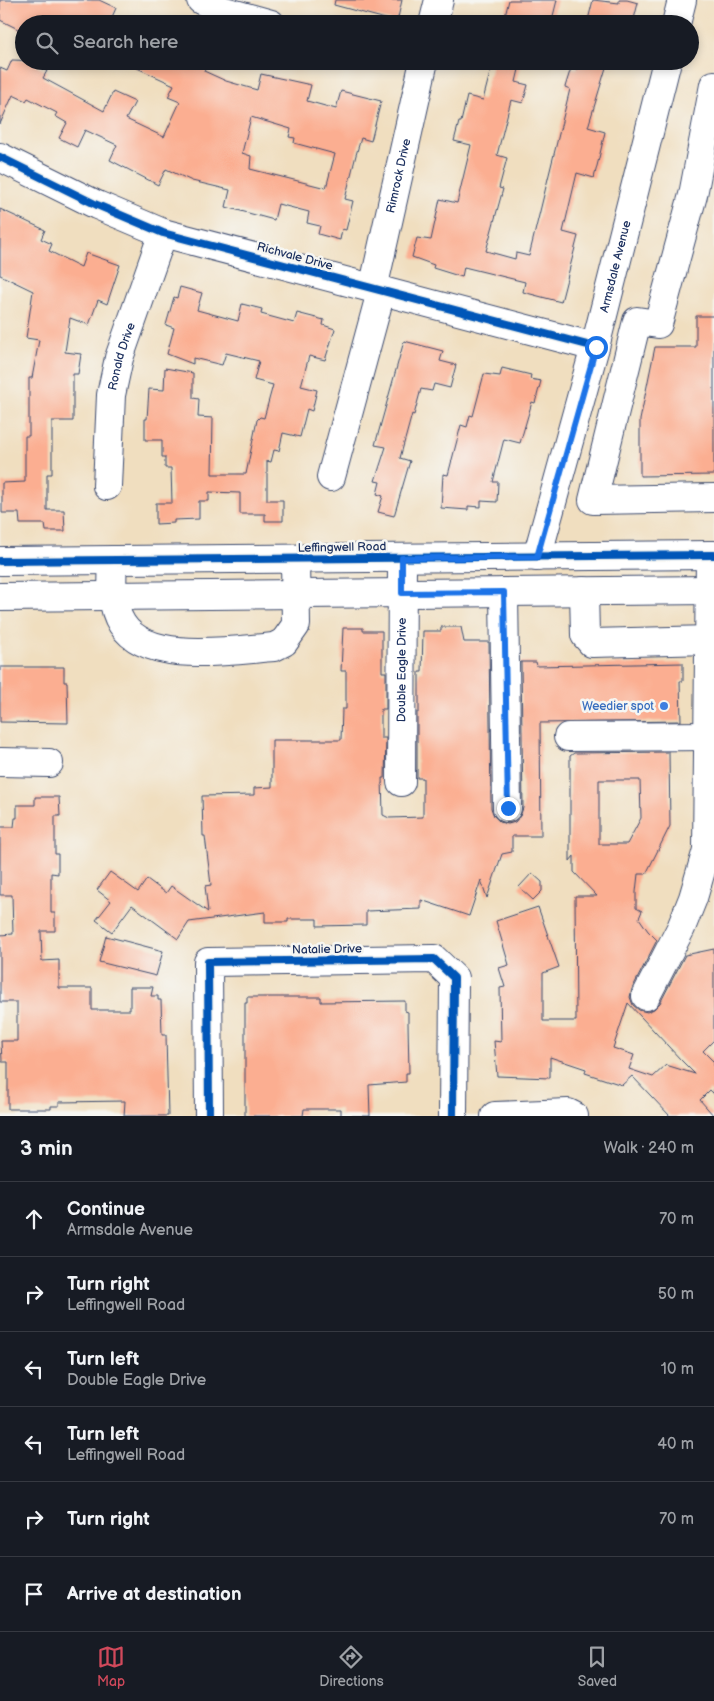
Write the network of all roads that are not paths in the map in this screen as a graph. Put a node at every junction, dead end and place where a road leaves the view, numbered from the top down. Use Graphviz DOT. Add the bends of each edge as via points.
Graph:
graph roads {
  1 [pos="201,0"];
  2 [pos="439,0"];
  3 [pos="682,0"];
  4 [pos="239,15"];
  5 [pos="435,15"];
  6 [pos="678,15"];
  7 [pos="416,70"];
  8 [pos="665,70"];
  9 [pos="714,85"];
  10 [pos="0,157"];
  11 [pos="163,233"];
  12 [pos="377,290"];
  13 [pos="596,347"];
  14 [pos="331,477"];
  15 [pos="107,486"];
  16 [pos="714,498"];
  17 [pos="712,555"];
  18 [pos="537,557"];
  19 [pos="402,558"];
  20 [pos="295,559"];
  21 [pos="113,560"];
  22 [pos="0,561"];
  23 [pos="712,590"];
  24 [pos="584,591"];
  25 [pos="504,592"];
  26 [pos="402,593"];
  27 [pos="295,594"];
  28 [pos="112,596"];
  29 [pos="0,597"];
  30 [pos="710,640"];
  31 [pos="711,736"];
  32 [pos="568,737"];
  33 [pos="0,762"];
  34 [pos="49,762"];
  35 [pos="401,782"];
  36 [pos="508,808"];
  37 [pos="646,996"];
  38 [pos="209,1116"];
  39 [pos="453,1116"];
  40 [pos="495,1116"];
  41 [pos="574,1116"];
  1 -- 4 [label="street"];
  2 -- 5 [label="street"];
  3 -- 6 [label="street"];
  7 -- 12 [label="street, Rimrock Drive"];
  8 -- 13 [label="street, Armsdale Avenue"];
  9 -- 16 [label="street" via="694,195 658,324 637,322 593,500"];
  10 -- 11 [label="street, Richvale Drive" via="97,205"];
  11 -- 12 [label="street, Richvale Drive"];
  11 -- 15 [label="street, Ronald Drive" via="119,358 110,395"];
  12 -- 13 [label="street, Richvale Drive"];
  12 -- 14 [label="street, Rimrock Drive"];
  13 -- 18 [label="street, Armsdale Avenue"];
  17 -- 18 [label="street, Leffingwell Road"];
  17 -- 23 [label="street"];
  18 -- 19 [label="street, Leffingwell Road"];
  19 -- 20 [label="street, Leffingwell Road"];
  19 -- 26 [label="street, Double Eagle Drive"];
  20 -- 21 [label="street, Leffingwell Road"];
  20 -- 27 [label="street"];
  21 -- 22 [label="street, Leffingwell Road"];
  21 -- 28 [label="street"];
  23 -- 24 [label="street"];
  23 -- 30 [label="street"];
  24 -- 25 [label="street"];
  24 -- 30 [label="street" via="585,635 592,643"];
  25 -- 26 [label="street"];
  25 -- 36 [label="street"];
  26 -- 27 [label="street"];
  26 -- 35 [label="street, Double Eagle Drive"];
  27 -- 28 [label="street"];
  27 -- 28 [label="street" via="296,625 284,642 274,647 184,653 138,641 121,624"];
  28 -- 29 [label="street"];
  30 -- 31 [label="street"];
  31 -- 32 [label="street"];
  31 -- 37 [label="street" via="707,850 681,928"];
  33 -- 34 [label="street"];
  38 -- 39 [label="street, Natalie Drive" via="208,962 434,959 454,978"];
  40 -- 41 [label="street" via="568,1113"];
}
